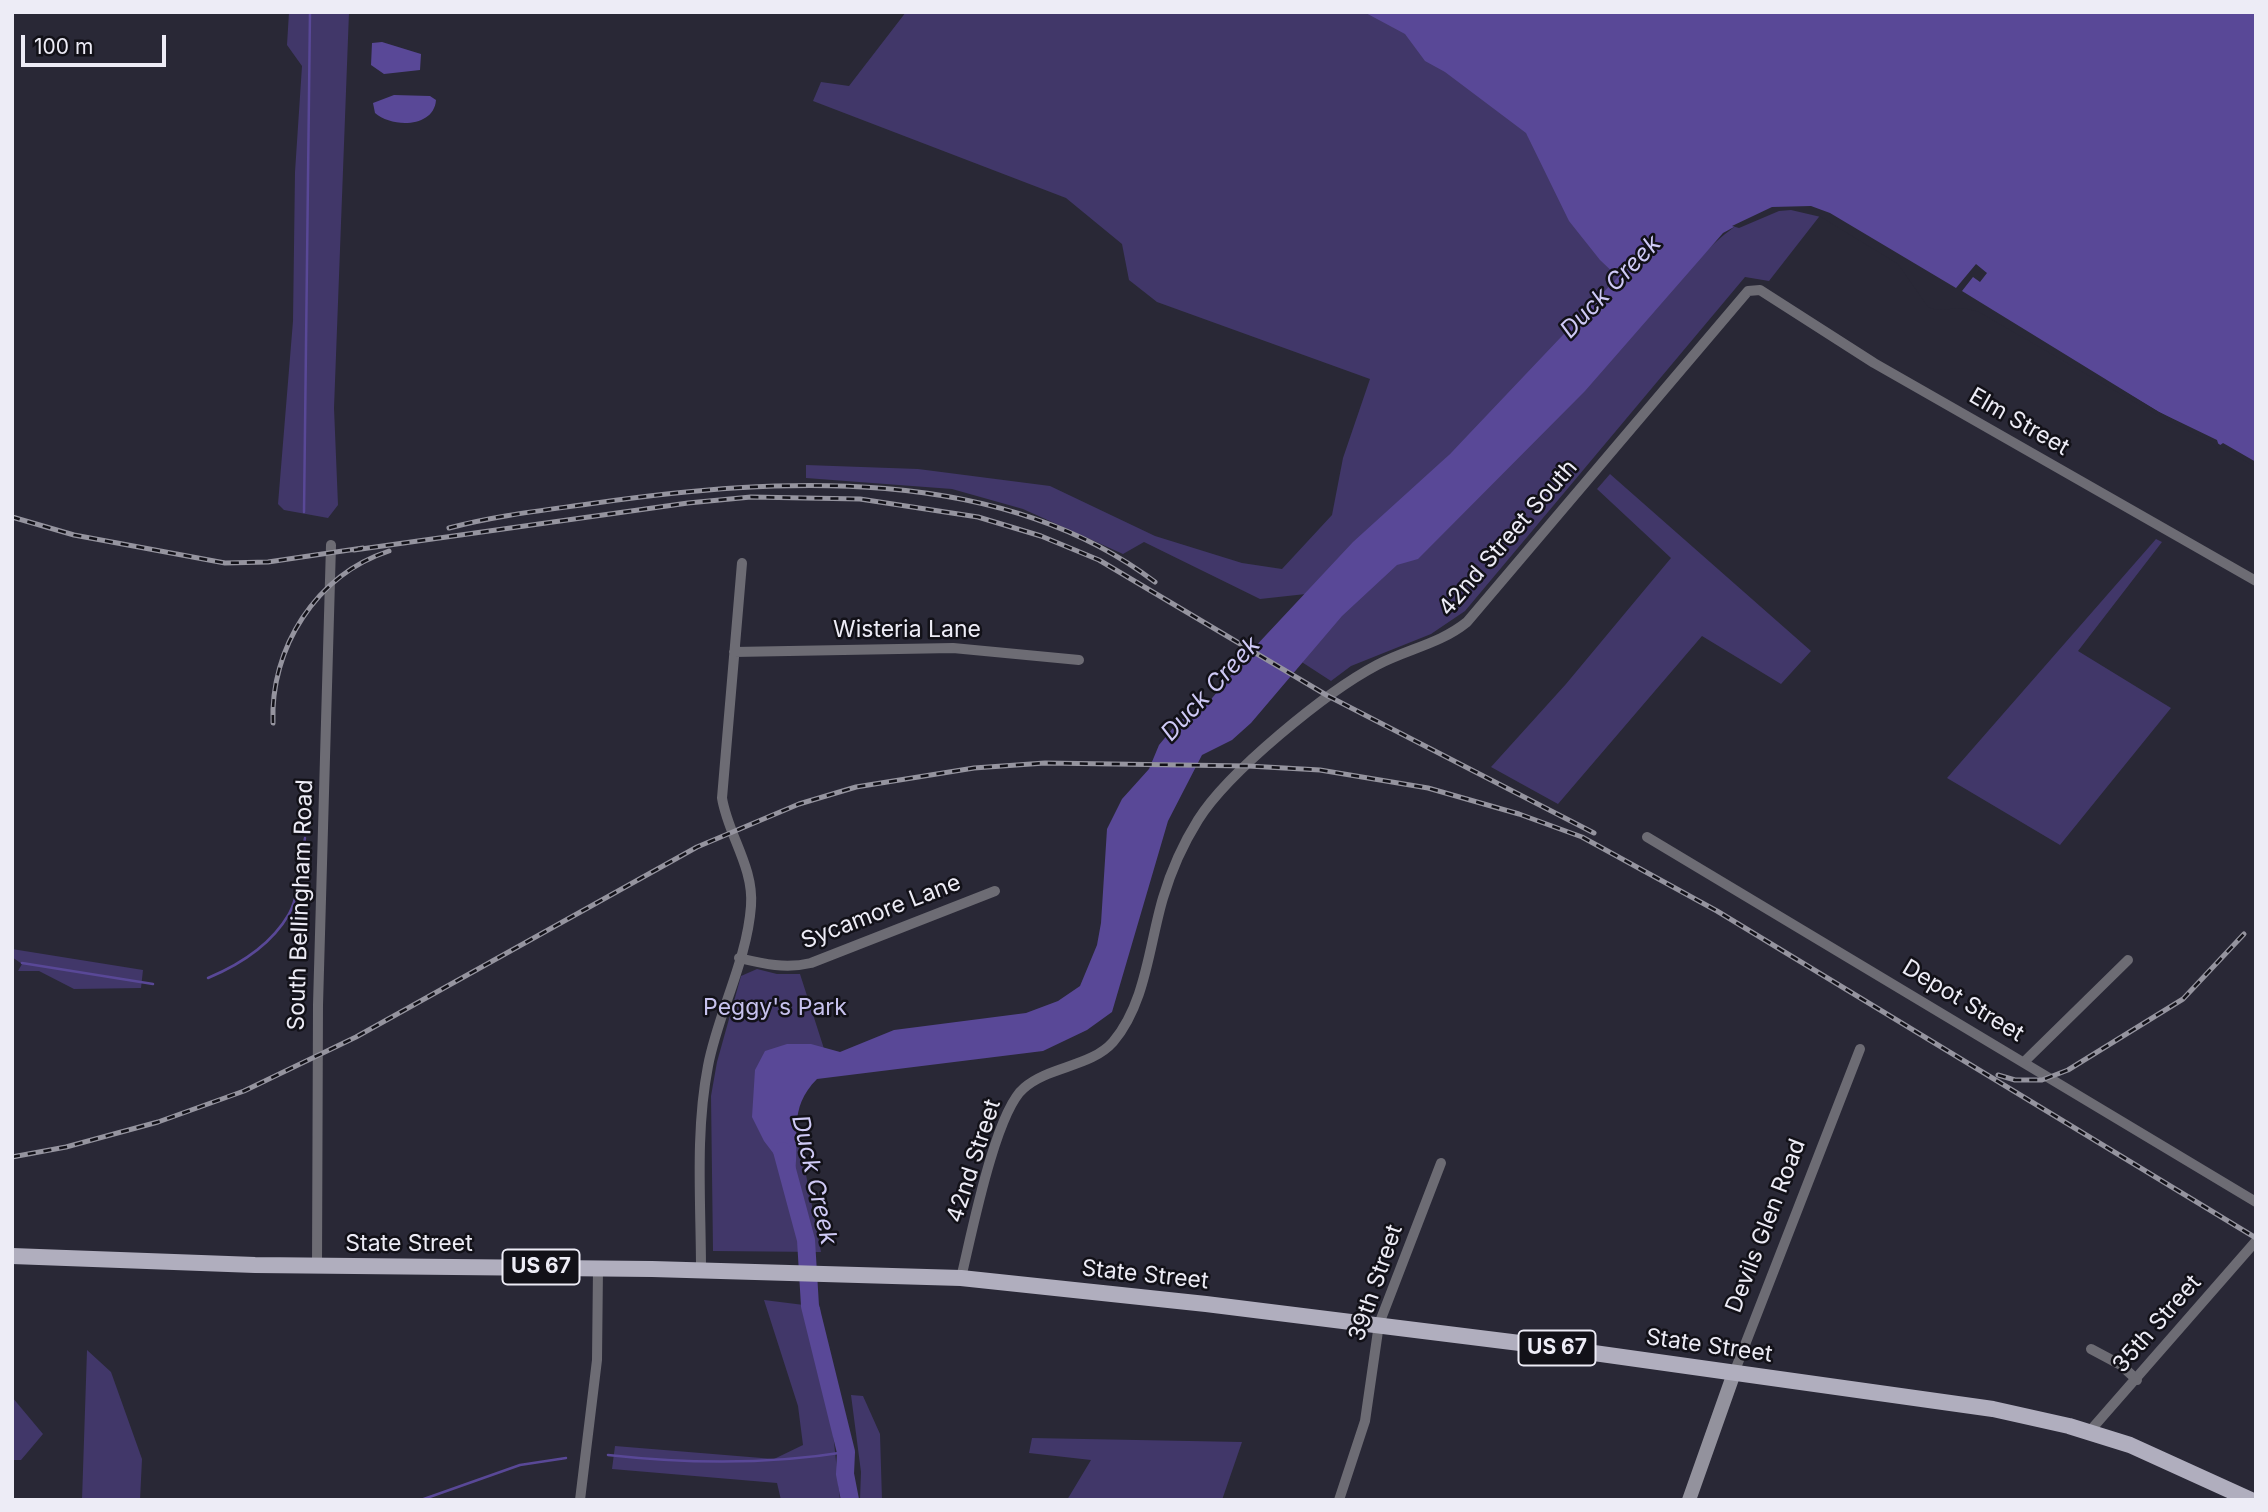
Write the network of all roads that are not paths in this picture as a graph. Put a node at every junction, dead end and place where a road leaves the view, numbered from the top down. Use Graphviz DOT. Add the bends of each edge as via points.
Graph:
graph roads {
  1 [pos="1765,293"];
  2 [pos="331,545"];
  3 [pos="742,563"];
  4 [pos="2256,581"];
  5 [pos="734,652"];
  6 [pos="1079,660"];
  7 [pos="1647,837"];
  8 [pos="1172,873"];
  9 [pos="995,891"];
  10 [pos="739,958"];
  11 [pos="2128,960"];
  12 [pos="1860,1049"];
  13 [pos="2024,1062"];
  14 [pos="1441,1163"];
  15 [pos="2256,1202"];
  16 [pos="2256,1241"];
  17 [pos="12,1256"];
  18 [pos="317,1266"];
  19 [pos="598,1268"];
  20 [pos="701,1270"];
  21 [pos="961,1278"];
  22 [pos="1379,1324"];
  23 [pos="2091,1349"];
  24 [pos="1734,1373"];
  25 [pos="2137,1380"];
  26 [pos="2089,1432"];
  27 [pos="580,1500"];
  28 [pos="1339,1500"];
  29 [pos="1689,1500"];
  30 [pos="2251,1500"];
  1 -- 4 [label="street, Elm Street" via="1874,363"];
  1 -- 8 [label="street, 42nd Street South" via="1748,291 1466,622 1450,636 1377,665 1328,696 1215,795"];
  2 -- 18 [label="street, South Bellingham Road" via="318,1005"];
  3 -- 5 [label="street"];
  5 -- 6 [label="street, Wisteria Lane" via="953,648"];
  5 -- 10 [label="street" via="722,798 750,886 751,904"];
  7 -- 13 [label="street, Depot Street"];
  8 -- 21 [label="street, 42nd Street" via="1147,967 1127,1019 1111,1043 1024,1087 1009,1107 982,1189"];
  9 -- 10 [label="street, Sycamore Lane" via="797,967"];
  10 -- 20 [label="street" via="708,1064 703,1101"];
  11 -- 13 [label="street"];
  12 -- 24 [label="street, Devils Glen Road"];
  13 -- 15 [label="street, Depot Street"];
  14 -- 22 [label="street, 39th Street"];
  16 -- 25 [label="street, 35th Street"];
  17 -- 18 [label="main road, State Street / US 67"];
  18 -- 19 [label="main road, State Street / US 67"];
  19 -- 20 [label="main road, State Street / US 67"];
  19 -- 27 [label="street" via="597,1360"];
  20 -- 21 [label="main road, State Street / US 67"];
  21 -- 22 [label="main road, State Street / US 67"];
  22 -- 24 [label="main road, State Street / US 67"];
  22 -- 28 [label="street, 39th Street" via="1364,1421"];
  23 -- 25 [label="street"];
  24 -- 26 [label="main road, State Street / US 67" via="1993,1409"];
  24 -- 29 [label="main road, Devils Glen Road"];
  25 -- 26 [label="street, 35th Street"];
  26 -- 30 [label="main road, State Street / US 67" via="2130,1445"];
}
